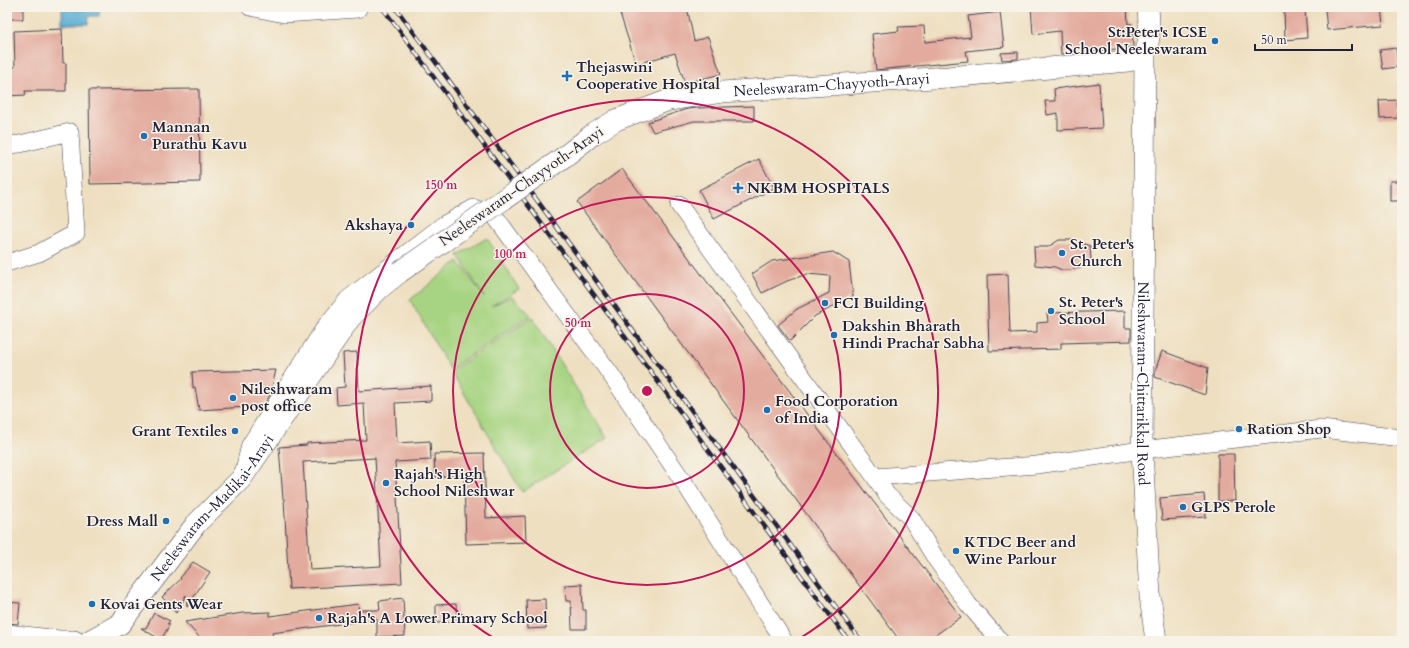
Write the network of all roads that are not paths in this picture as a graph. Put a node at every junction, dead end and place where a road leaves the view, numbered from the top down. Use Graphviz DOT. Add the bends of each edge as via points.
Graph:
graph roads {
  1 [pos="250,7"];
  2 [pos="1148,7"];
  3 [pos="358,9"];
  4 [pos="1145,54"];
  5 [pos="7,144"];
  6 [pos="679,205"];
  7 [pos="7,263"];
  8 [pos="400,272"];
  9 [pos="1402,438"];
  10 [pos="1142,450"];
  11 [pos="875,477"];
  12 [pos="241,479"];
  13 [pos="7,635"];
  14 [pos="74,641"];
  15 [pos="89,641"];
  16 [pos="784,641"];
  17 [pos="1000,641"];
  18 [pos="1156,641"];
  1 -- 3 [label="street" via="284,14"];
  2 -- 4 [label="main road, Nileshwaram-Chittarikkal Road" via="1149,37"];
  4 -- 8 [label="main road, Neeleswaram-Chayyoth-Arayi, bridge" via="1128,61 948,77 722,92 669,100 616,120 592,135"];
  4 -- 10 [label="main road, Nileshwaram-Chittarikkal Road"];
  5 -- 7 [label="street" via="20,144 70,132 76,233 39,253"];
  6 -- 11 [label="street"];
  8 -- 12 [label="main road, Neeleswaram-Madikai-Arayi" via="350,318"];
  9 -- 10 [label="street" via="1321,430"];
  10 -- 11 [label="street" via="1037,465"];
  10 -- 18 [label="main road, Nileshwaram-Chittarikkal Road" via="1150,596"];
  11 -- 17 [label="street" via="887,495 911,518 968,604"];
  12 -- 15 [label="main road, Neeleswaram-Madikai-Arayi" via="196,524 120,624"];
  12 -- 16 [label="street" via="250,444 325,327 348,299 443,225 474,208 494,215 609,372 687,487"];
  13 -- 14 [label="main road"];
}
